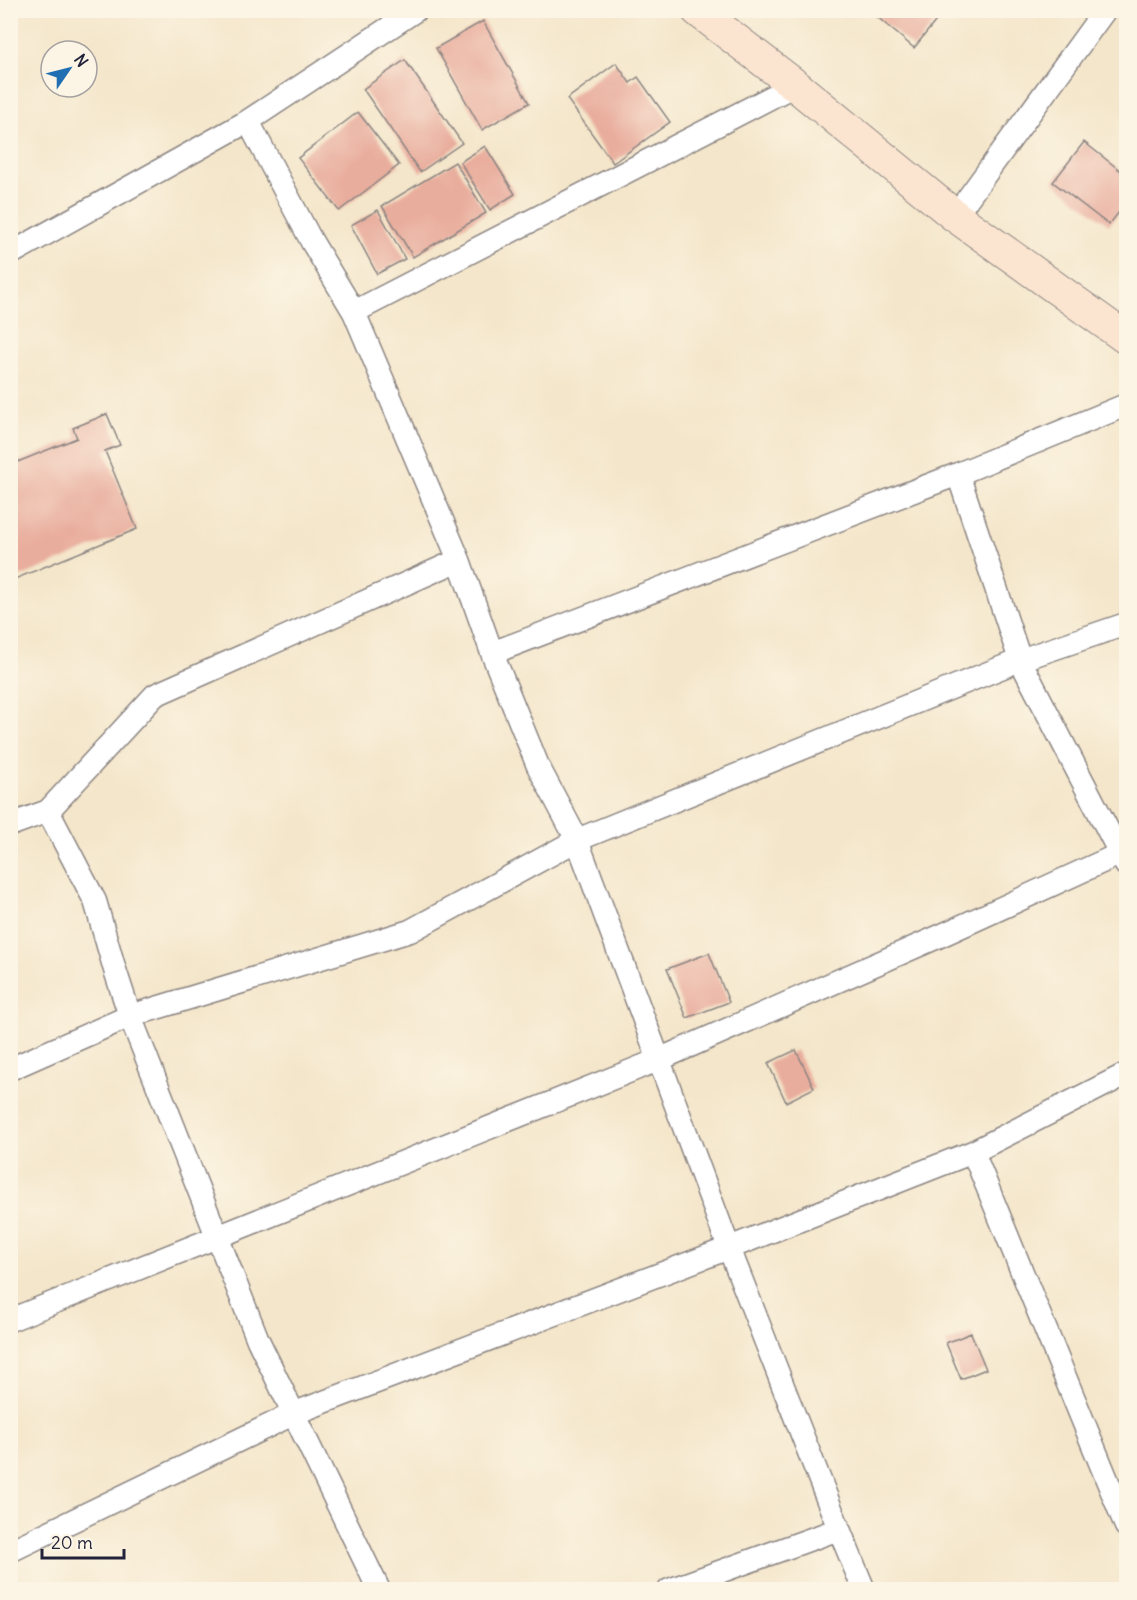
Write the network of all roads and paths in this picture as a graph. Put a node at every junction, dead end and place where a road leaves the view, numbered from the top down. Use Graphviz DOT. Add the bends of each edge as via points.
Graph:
graph roads {
  1 [pos="416,10"];
  2 [pos="697,10"];
  3 [pos="1106,10"];
  4 [pos="795,85"];
  5 [pos="248,121"];
  6 [pos="956,216"];
  7 [pos="10,254"];
  8 [pos="354,312"];
  9 [pos="1126,338"];
  10 [pos="1126,405"];
  11 [pos="958,474"];
  12 [pos="459,560"];
  13 [pos="1126,624"];
  14 [pos="492,653"];
  15 [pos="1020,660"];
  16 [pos="48,811"];
  17 [pos="10,825"];
  18 [pos="577,840"];
  19 [pos="1124,857"];
  20 [pos="130,1016"];
  21 [pos="658,1060"];
  22 [pos="10,1070"];
  23 [pos="1126,1074"];
  24 [pos="973,1152"];
  25 [pos="218,1235"];
  26 [pos="729,1248"];
  27 [pos="10,1320"];
  28 [pos="295,1413"];
  29 [pos="1126,1526"];
  30 [pos="839,1529"];
  31 [pos="10,1551"];
  32 [pos="379,1590"];
  33 [pos="669,1590"];
  34 [pos="864,1590"];
  1 -- 5 [label="street"];
  2 -- 4 [label="main road"];
  3 -- 6 [label="street"];
  4 -- 6 [label="main road"];
  4 -- 8 [label="street"];
  5 -- 7 [label="street"];
  5 -- 8 [label="street"];
  6 -- 9 [label="main road"];
  8 -- 12 [label="street"];
  10 -- 11 [label="street"];
  11 -- 14 [label="street"];
  11 -- 15 [label="street"];
  12 -- 14 [label="street"];
  12 -- 16 [label="street" via="155,695"];
  13 -- 15 [label="street"];
  14 -- 18 [label="street" via="538,766"];
  15 -- 18 [label="street"];
  15 -- 19 [label="street"];
  16 -- 17 [label="street"];
  16 -- 20 [label="street" via="95,901"];
  18 -- 20 [label="street" via="410,932"];
  18 -- 21 [label="street"];
  19 -- 21 [label="street"];
  20 -- 22 [label="street"];
  20 -- 25 [label="street"];
  21 -- 25 [label="street"];
  21 -- 26 [label="street"];
  23 -- 24 [label="street"];
  24 -- 26 [label="street"];
  24 -- 29 [label="street"];
  25 -- 27 [label="street"];
  25 -- 28 [label="street" via="258,1340"];
  26 -- 28 [label="street"];
  26 -- 30 [label="street"];
  28 -- 31 [label="street"];
  28 -- 32 [label="street"];
  30 -- 33 [label="street"];
  30 -- 34 [label="street"];
}
